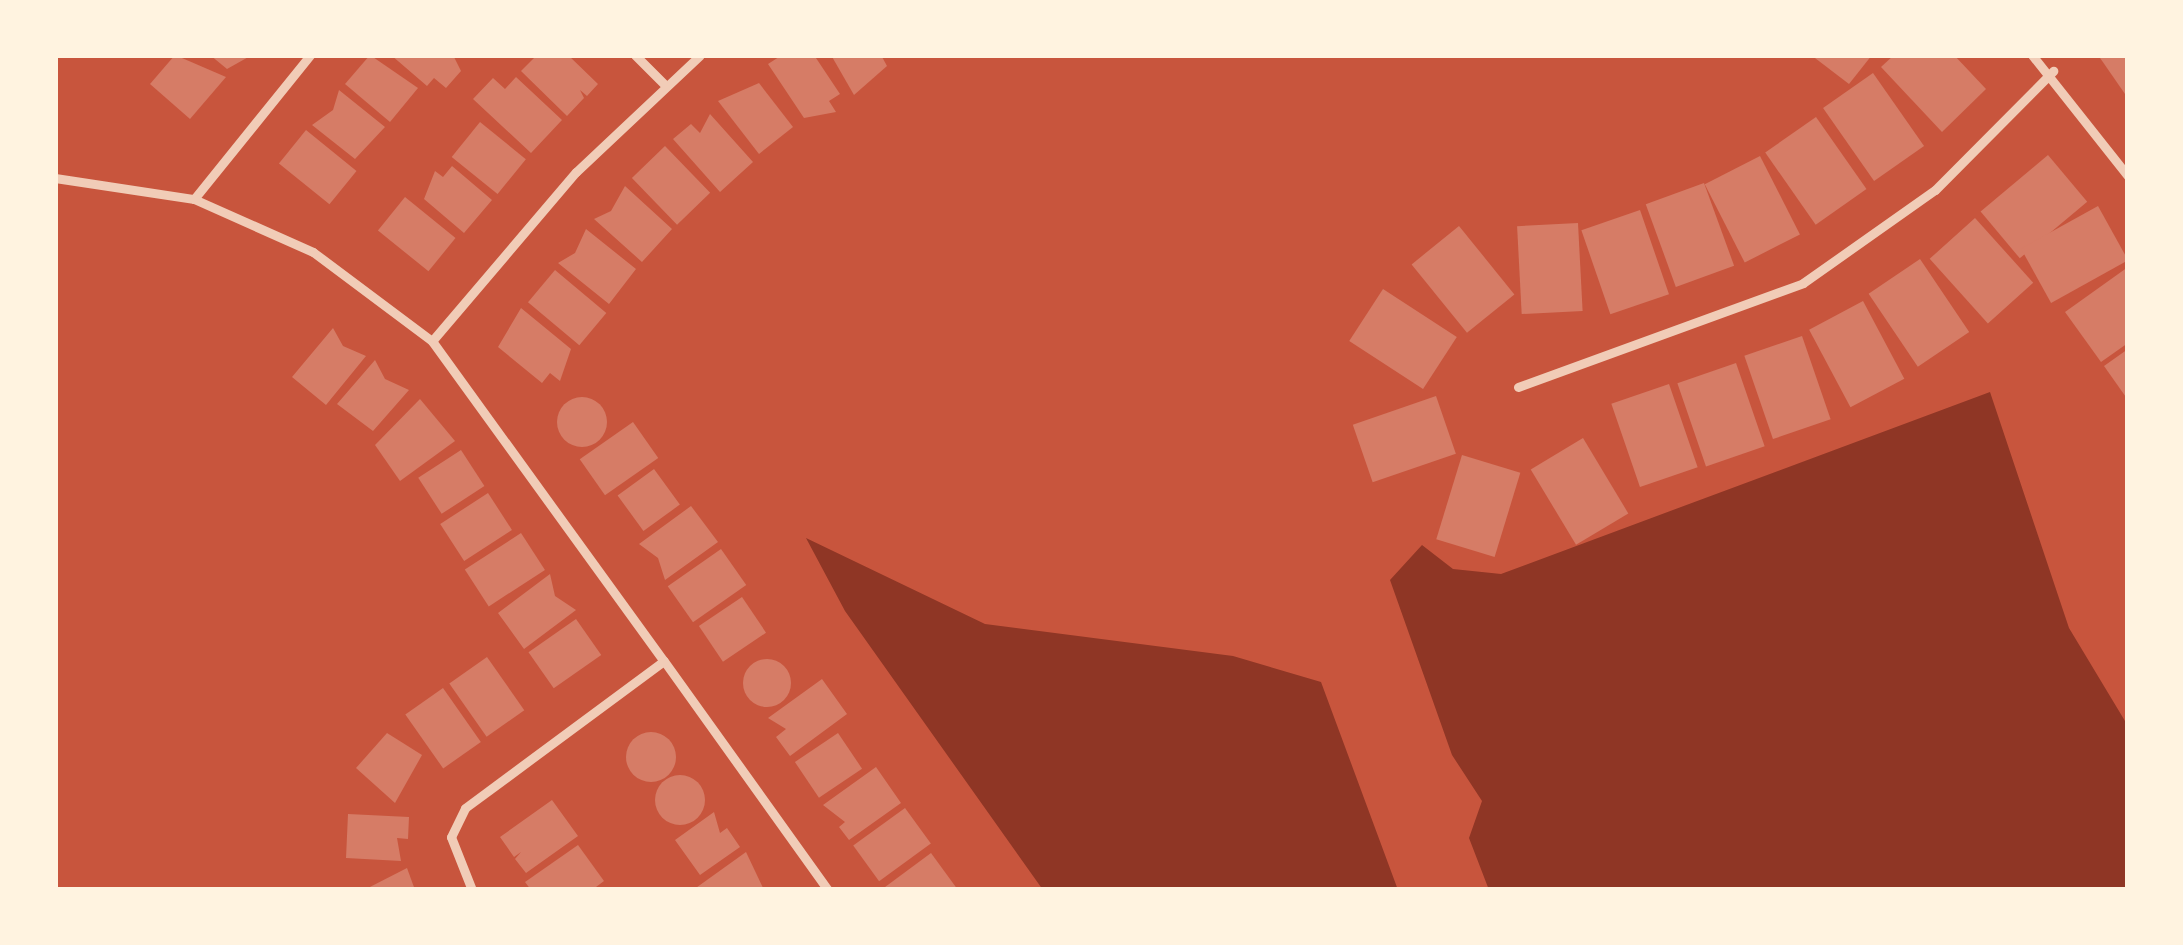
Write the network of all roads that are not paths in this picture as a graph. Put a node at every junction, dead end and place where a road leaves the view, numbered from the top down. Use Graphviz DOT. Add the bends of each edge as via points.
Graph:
graph roads {
  1 [pos="310,55"];
  2 [pos="635,55"];
  3 [pos="700,55"];
  4 [pos="2032,55"];
  5 [pos="2053,70"];
  6 [pos="662,83"];
  7 [pos="2128,176"];
  8 [pos="55,178"];
  9 [pos="194,199"];
  10 [pos="432,340"];
  11 [pos="1518,386"];
  12 [pos="664,661"];
  13 [pos="472,890"];
  14 [pos="828,890"];
  1 -- 9 [label="street"];
  2 -- 6 [label="street"];
  3 -- 6 [label="street"];
  4 -- 5 [label="street"];
  5 -- 7 [label="street"];
  5 -- 11 [label="street" via="1935,190 1804,282"];
  6 -- 10 [label="street"];
  8 -- 9 [label="street"];
  9 -- 10 [label="street" via="313,252"];
  10 -- 12 [label="street"];
  12 -- 13 [label="street" via="465,808 451,837"];
  12 -- 14 [label="street"];
}
